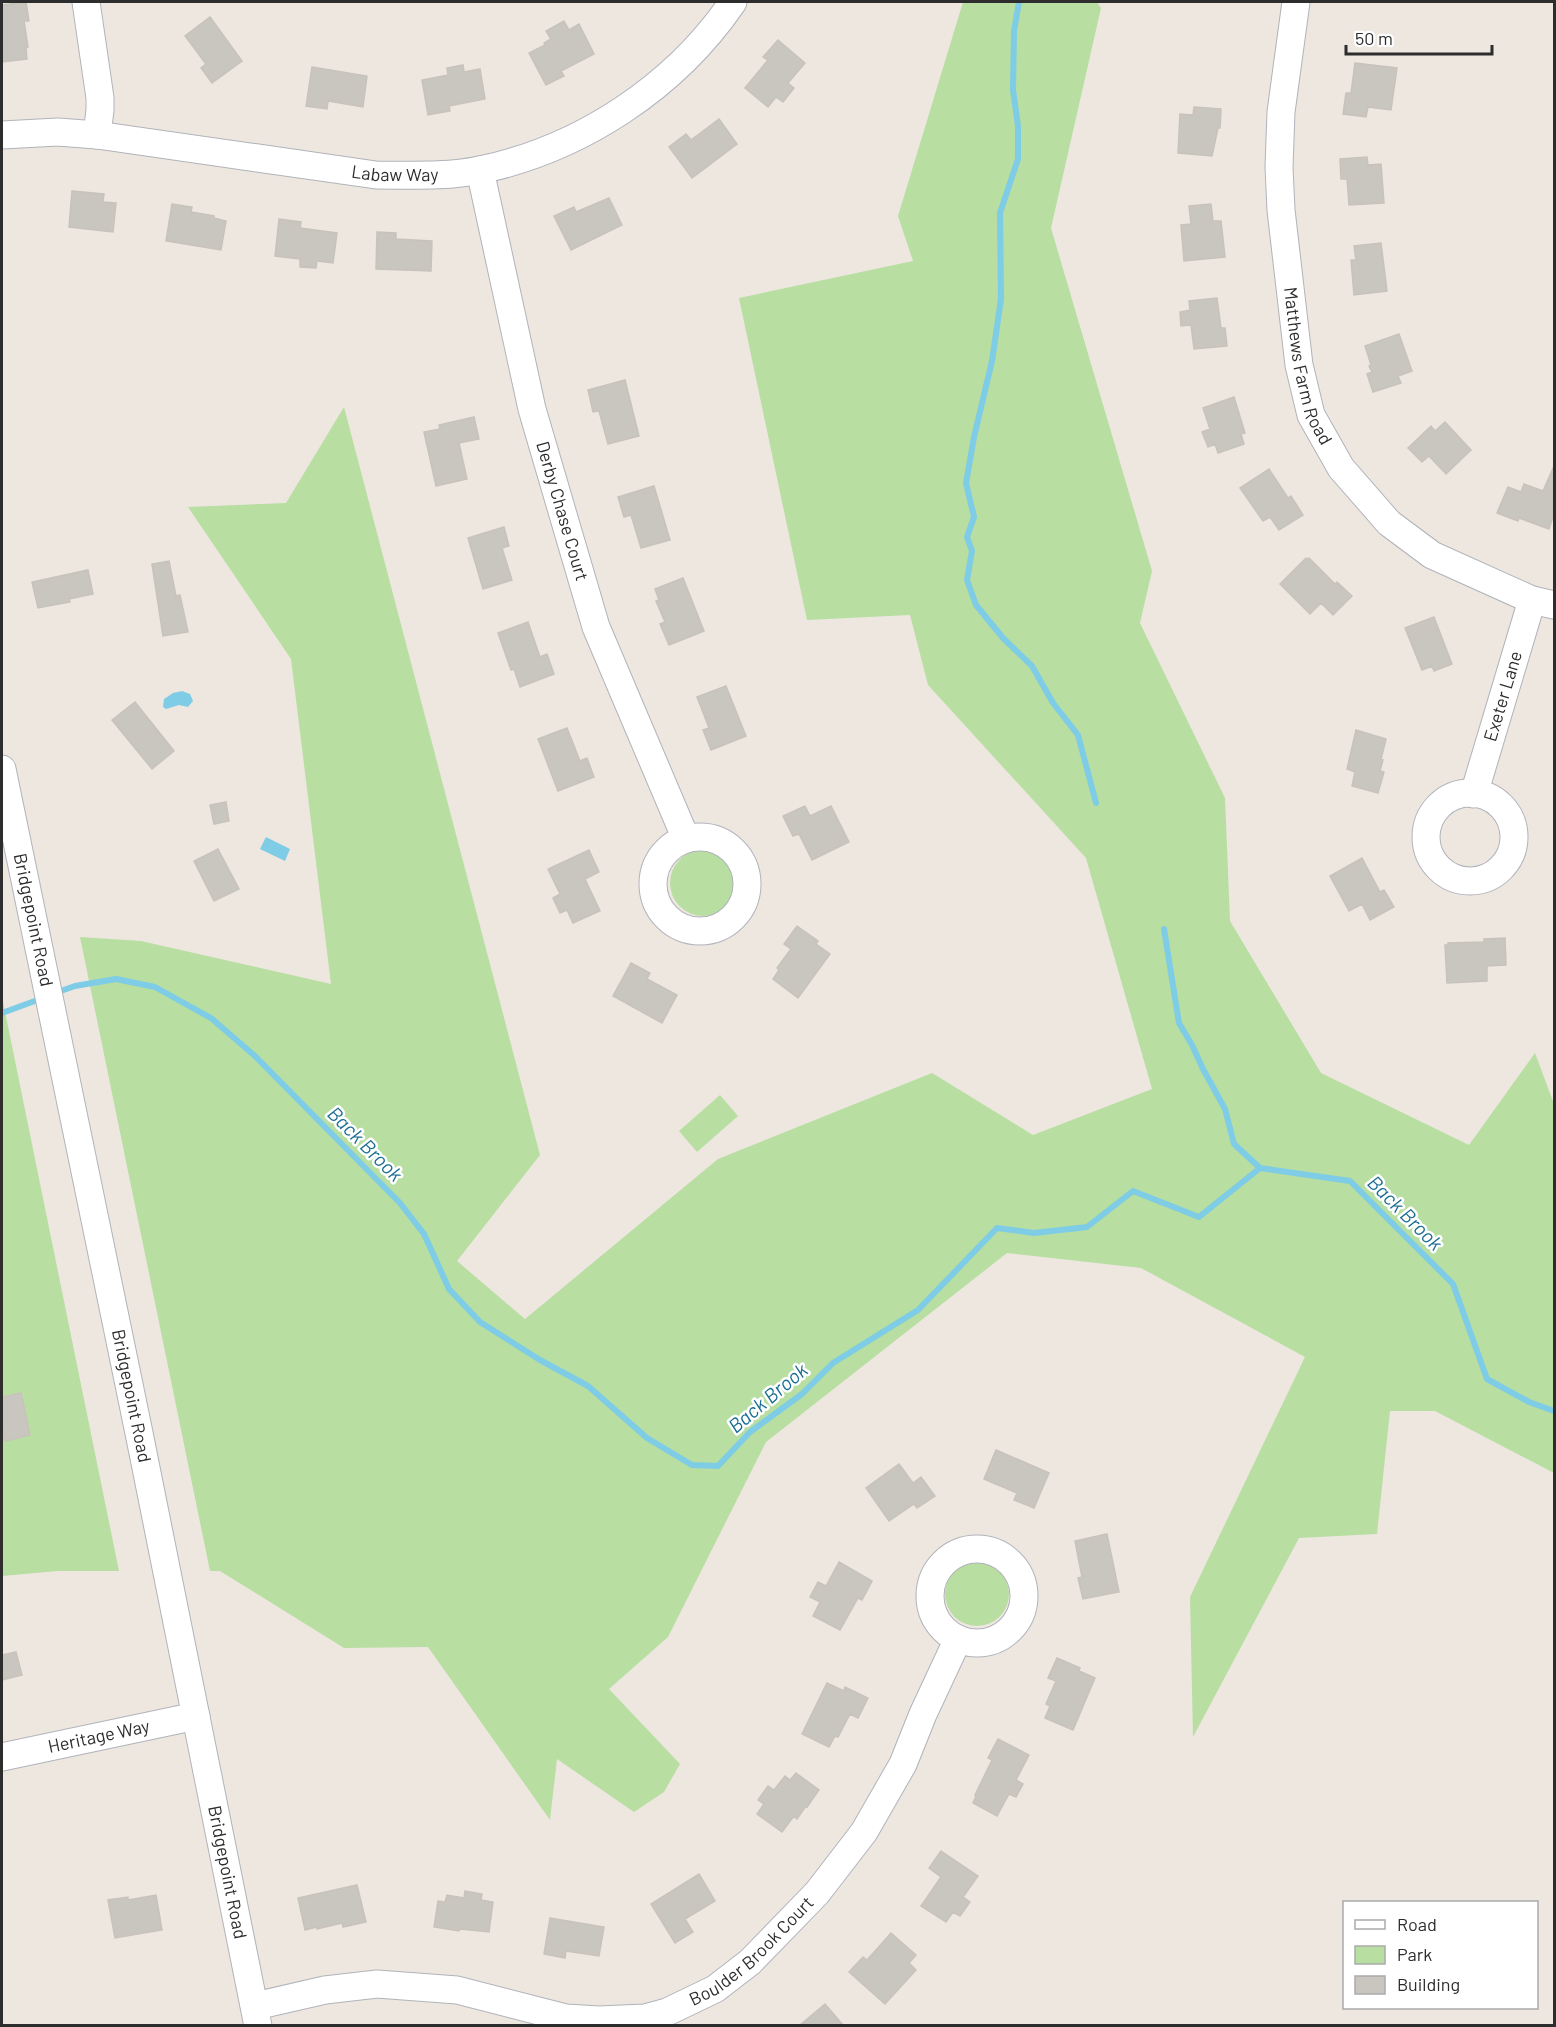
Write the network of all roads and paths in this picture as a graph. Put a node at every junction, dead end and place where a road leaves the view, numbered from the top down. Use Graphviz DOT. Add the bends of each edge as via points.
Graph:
graph roads {
  1 [pos="86,2"];
  2 [pos="732,2"];
  3 [pos="1296,2"];
  4 [pos="2,135"];
  5 [pos="97,135"];
  6 [pos="480,170"];
  7 [pos="1544,602"];
  8 [pos="2,768"];
  9 [pos="1474,794"];
  10 [pos="686,839"];
  11 [pos="958,1639"];
  12 [pos="196,1716"];
  13 [pos="2,1757"];
  14 [pos="256,2016"];
  1 -- 5 [label="street" via="100,98"];
  2 -- 6 [label="street, Labaw Way" via="672,72 613,116 544,150"];
  3 -- 7 [label="street, Matthews Farm Road" via="1281,112 1279,167 1299,365 1311,415 1341,468 1389,523 1432,555"];
  4 -- 5 [label="street, Labaw Way"];
  5 -- 6 [label="street, Labaw Way" via="376,175"];
  6 -- 10 [label="street, Derby Chase Court" via="532,409 596,627"];
  7 -- 9 [label="street, Exeter Lane"];
  8 -- 12 [label="street, Bridgepoint Road"];
  11 -- 14 [label="street, Boulder Brook Court" via="903,1764 864,1832 780,1931 750,1962 715,1989 645,2018 599,2020 566,2018 456,1990 377,1984 325,1990"];
  12 -- 13 [label="street, Heritage Way"];
  12 -- 14 [label="street, Bridgepoint Road"];
}
